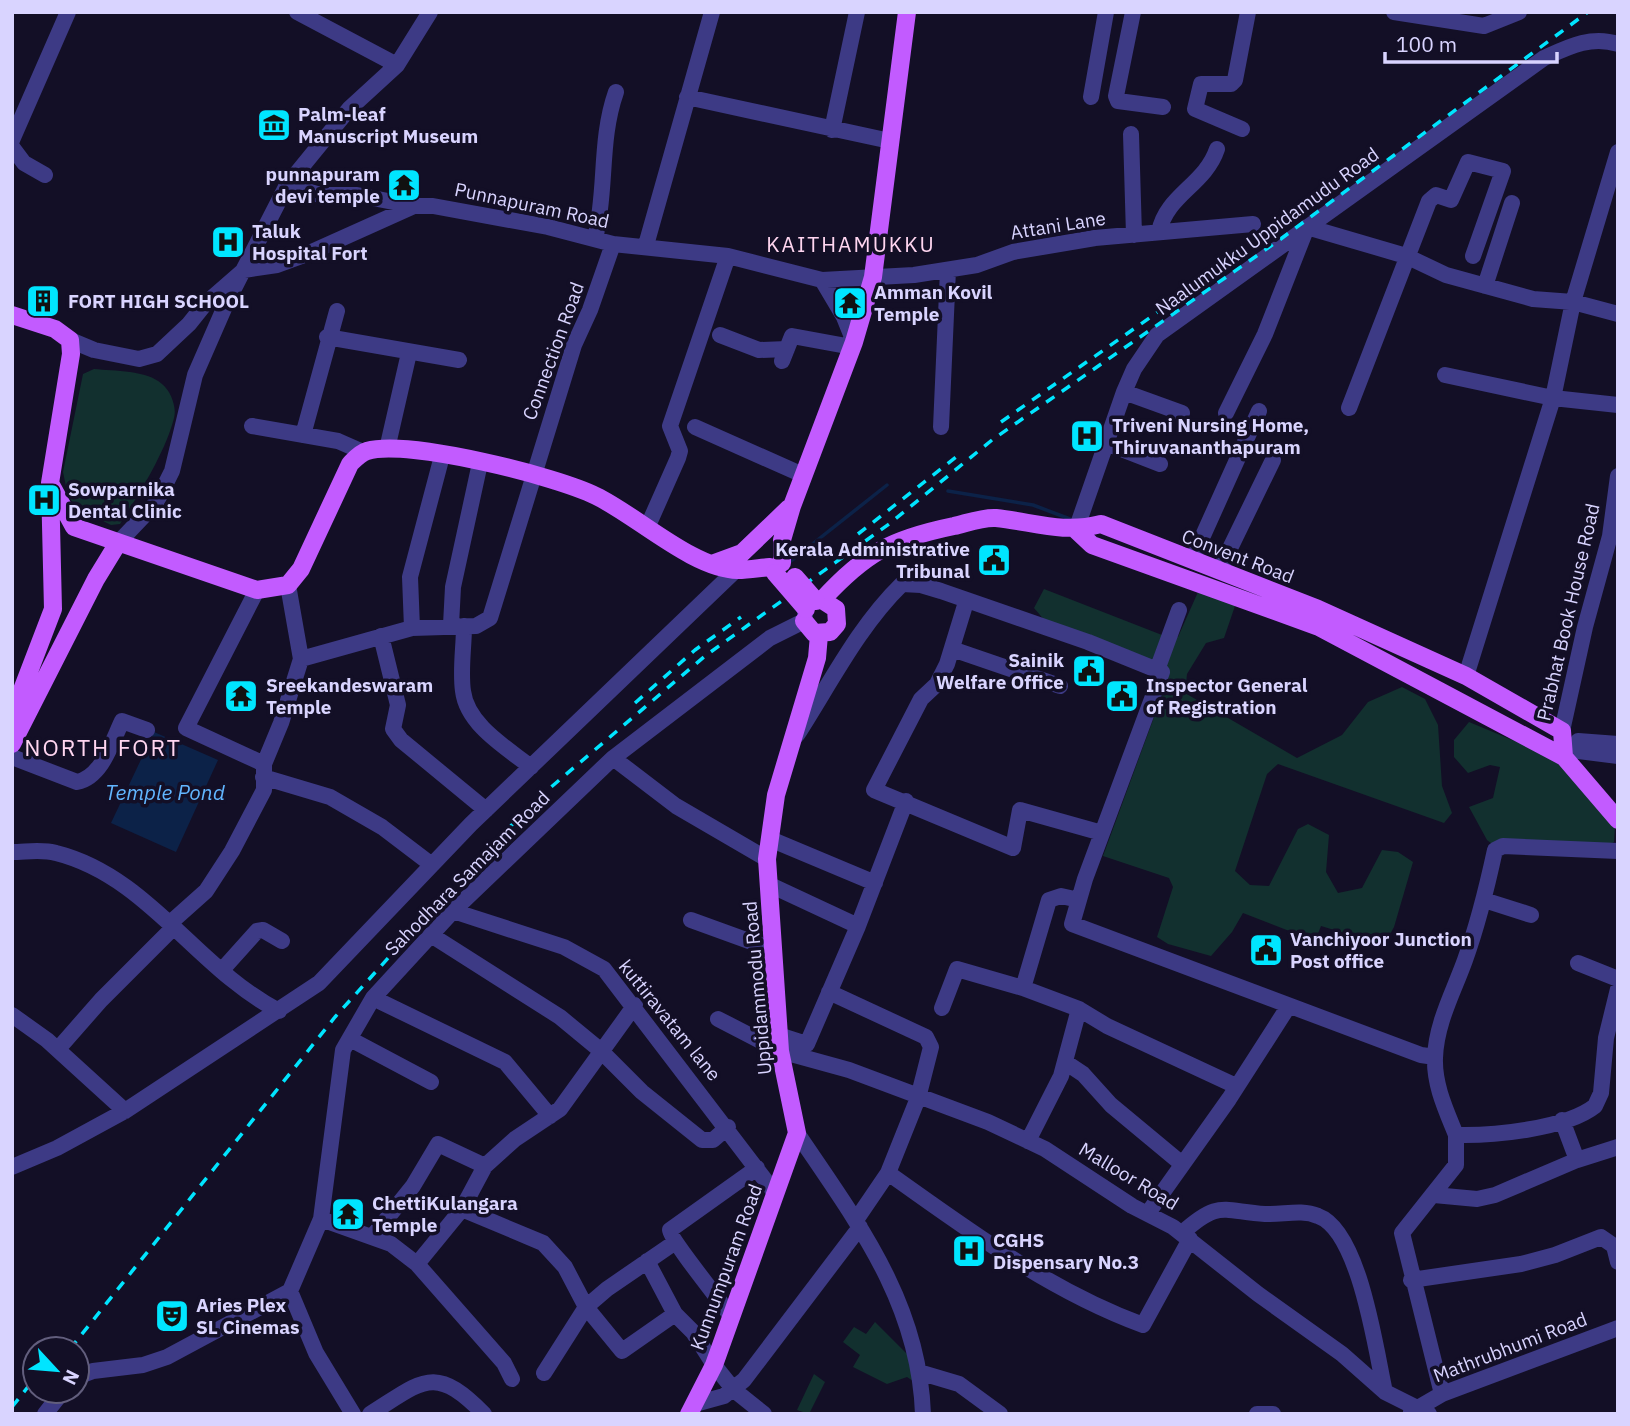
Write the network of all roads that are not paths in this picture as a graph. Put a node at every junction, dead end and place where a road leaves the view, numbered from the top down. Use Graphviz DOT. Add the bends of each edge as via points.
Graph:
graph roads {
  1 [pos="68,12"];
  2 [pos="297,12"];
  3 [pos="335,12"];
  4 [pos="430,12"];
  5 [pos="712,12"];
  6 [pos="857,12"];
  7 [pos="906,12"];
  8 [pos="1106,12"];
  9 [pos="1133,12"];
  10 [pos="1248,12"];
  11 [pos="1394,12"];
  12 [pos="1520,12"];
  13 [pos="332,31"];
  14 [pos="1618,44"];
  15 [pos="397,65"];
  16 [pos="616,92"];
  17 [pos="687,97"];
  18 [pos="1091,97"];
  19 [pos="1163,107"];
  20 [pos="1242,129"];
  21 [pos="832,130"];
  22 [pos="1131,134"];
  23 [pos="12,140"];
  24 [pos="890,141"];
  25 [pos="12,147"];
  26 [pos="1217,149"];
  27 [pos="1618,152"];
  28 [pos="45,175"];
  29 [pos="288,185"];
  30 [pos="1512,203"];
  31 [pos="414,206"];
  32 [pos="1253,224"];
  33 [pos="1307,227"];
  34 [pos="1159,232"];
  35 [pos="1133,235"];
  36 [pos="596,239"];
  37 [pos="613,244"];
  38 [pos="646,245"];
  39 [pos="728,256"];
  40 [pos="1406,256"];
  41 [pos="1473,256"];
  42 [pos="244,270"];
  43 [pos="948,270"];
  44 [pos="873,277"];
  45 [pos="822,280"];
  46 [pos="1485,285"];
  47 [pos="1573,302"];
  48 [pos="337,311"];
  49 [pos="1618,314"];
  50 [pos="12,315"];
  51 [pos="720,335"];
  52 [pos="327,337"];
  53 [pos="70,340"];
  54 [pos="853,344"];
  55 [pos="409,353"];
  56 [pos="459,360"];
  57 [pos="1445,374"];
  58 [pos="1124,392"];
  59 [pos="1553,398"];
  60 [pos="1618,405"];
  61 [pos="1349,408"];
  62 [pos="1259,411"];
  63 [pos="1182,413"];
  64 [pos="1226,413"];
  65 [pos="252,426"];
  66 [pos="695,427"];
  67 [pos="941,427"];
  68 [pos="303,435"];
  69 [pos="1106,443"];
  70 [pos="387,449"];
  71 [pos="363,452"];
  72 [pos="442,456"];
  73 [pos="1273,460"];
  74 [pos="480,463"];
  75 [pos="1160,464"];
  76 [pos="534,473"];
  77 [pos="803,475"];
  78 [pos="1618,476"];
  79 [pos="50,482"];
  80 [pos="792,506"];
  81 [pos="1079,525"];
  82 [pos="647,528"];
  83 [pos="771,528"];
  84 [pos="118,543"];
  85 [pos="1613,544"];
  86 [pos="1192,561"];
  87 [pos="739,562"];
  88 [pos="776,566"];
  89 [pos="1219,571"];
  90 [pos="288,585"];
  91 [pos="257,590"];
  92 [pos="966,602"];
  93 [pos="817,608"];
  94 [pos="1179,610"];
  95 [pos="457,626"];
  96 [pos="412,628"];
  97 [pos="825,633"];
  98 [pos="381,636"];
  99 [pos="952,649"];
  100 [pos="301,659"];
  101 [pos="1157,670"];
  102 [pos="1466,676"];
  103 [pos="1060,686"];
  104 [pos="15,695"];
  105 [pos="12,716"];
  106 [pos="148,730"];
  107 [pos="12,744"];
  108 [pos="1563,744"];
  109 [pos="1618,744"];
  110 [pos="789,749"];
  111 [pos="1618,756"];
  112 [pos="12,757"];
  113 [pos="613,758"];
  114 [pos="531,767"];
  115 [pos="263,770"];
  116 [pos="906,802"];
  117 [pos="486,810"];
  118 [pos="1618,820"];
  119 [pos="1102,833"];
  120 [pos="770,838"];
  121 [pos="1618,851"];
  122 [pos="12,852"];
  123 [pos="767,859"];
  124 [pos="432,865"];
  125 [pos="875,883"];
  126 [pos="768,884"];
  127 [pos="1079,900"];
  128 [pos="1484,900"];
  129 [pos="453,911"];
  130 [pos="1531,915"];
  131 [pos="691,920"];
  132 [pos="171,926"];
  133 [pos="858,926"];
  134 [pos="431,935"];
  135 [pos="282,942"];
  136 [pos="774,950"];
  137 [pos="1578,963"];
  138 [pos="222,970"];
  139 [pos="1618,979"];
  140 [pos="1023,988"];
  141 [pos="1618,989"];
  142 [pos="829,992"];
  143 [pos="373,998"];
  144 [pos="635,1005"];
  145 [pos="942,1007"];
  146 [pos="1288,1007"];
  147 [pos="1079,1009"];
  148 [pos="279,1010"];
  149 [pos="12,1015"];
  150 [pos="718,1020"];
  151 [pos="350,1039"];
  152 [pos="780,1043"];
  153 [pos="58,1049"];
  154 [pos="600,1050"];
  155 [pos="1435,1057"];
  156 [pos="1065,1062"];
  157 [pos="431,1082"];
  158 [pos="1236,1086"];
  159 [pos="918,1098"];
  160 [pos="125,1111"];
  161 [pos="550,1116"];
  162 [pos="1562,1120"];
  163 [pos="728,1127"];
  164 [pos="797,1133"];
  165 [pos="1456,1135"];
  166 [pos="1028,1141"];
  167 [pos="1618,1147"];
  168 [pos="1577,1160"];
  169 [pos="1182,1164"];
  170 [pos="485,1166"];
  171 [pos="12,1167"];
  172 [pos="757,1168"];
  173 [pos="888,1173"];
  174 [pos="775,1193"];
  175 [pos="1434,1195"];
  176 [pos="462,1209"];
  177 [pos="1148,1213"];
  178 [pos="321,1219"];
  179 [pos="858,1224"];
  180 [pos="1186,1236"];
  181 [pos="372,1237"];
  182 [pos="674,1243"];
  183 [pos="647,1261"];
  184 [pos="1618,1262"];
  185 [pos="417,1264"];
  186 [pos="1411,1280"];
  187 [pos="290,1291"];
  188 [pos="586,1307"];
  189 [pos="675,1314"];
  190 [pos="731,1316"];
  191 [pos="1618,1328"];
  192 [pos="714,1365"];
  193 [pos="91,1372"];
  194 [pos="544,1373"];
  195 [pos="922,1373"];
  196 [pos="512,1379"];
  197 [pos="734,1390"];
  198 [pos="1385,1392"];
  199 [pos="1441,1395"];
  200 [pos="692,1409"];
  201 [pos="1419,1411"];
  202 [pos="353,1414"];
  203 [pos="370,1414"];
  204 [pos="485,1414"];
  205 [pos="764,1414"];
  206 [pos="923,1414"];
  207 [pos="1000,1414"];
  208 [pos="1257,1414"];
  209 [pos="1273,1414"];
  1 -- 23 [label="street"];
  2 -- 13 [label="street"];
  3 -- 13 [label="street"];
  4 -- 15 [label="street"];
  5 -- 17 [label="street"];
  6 -- 21 [label="street"];
  7 -- 24 [label="main road"];
  8 -- 18 [label="street"];
  9 -- 19 [label="street" via="1116,96 1118,101"];
  10 -- 20 [label="street" via="1235,80 1202,84 1195,108"];
  11 -- 12 [label="street" via="1484,26"];
  13 -- 15 [label="street"];
  14 -- 33 [label="street, Naalumukku Uppidamudu Road" via="1577,43 1544,58"];
  15 -- 29 [label="street" via="349,109"];
  16 -- 36 [label="street" via="607,118 601,183 604,203"];
  17 -- 21 [label="street"];
  17 -- 38 [label="street"];
  21 -- 24 [label="street"];
  22 -- 35 [label="street"];
  24 -- 44 [label="main road"];
  25 -- 28 [label="street" via="24,163"];
  26 -- 34 [label="street" via="1206,174 1165,213"];
  27 -- 47 [label="street"];
  29 -- 31 [label="street" via="320,195 357,195"];
  29 -- 42 [label="street"];
  30 -- 46 [label="street"];
  31 -- 36 [label="street, Punnapuram Road"];
  31 -- 42 [label="street, Punnapuram Road" via="307,254"];
  32 -- 34 [label="street, Attani Lane"];
  33 -- 40 [label="street"];
  33 -- 58 [label="street, Naalumukku Uppidamudu Road" via="1157,335"];
  33 -- 64 [label="street" via="1265,334"];
  34 -- 35 [label="street, Attani Lane"];
  35 -- 43 [label="street, Attani Lane" via="1013,252"];
  36 -- 37 [label="street, Punnapuram Road"];
  37 -- 38 [label="street, Punnapuram Road"];
  37 -- 76 [label="street, Connection Road" via="574,345"];
  38 -- 39 [label="street, Punnapuram Road"];
  39 -- 45 [label="street, Punnapuram Road"];
  39 -- 82 [label="street" via="670,426 680,451 678,458"];
  40 -- 41 [label="street" via="1429,201 1436,195 1451,200 1468,162 1505,164"];
  40 -- 46 [label="street" via="1446,275"];
  40 -- 61 [label="street"];
  42 -- 53 [label="street" via="157,354 139,359"];
  42 -- 84 [label="street" via="195,375 172,471 156,503"];
  43 -- 44 [label="street, Attani Lane"];
  43 -- 67 [label="street"];
  44 -- 45 [label="street, Punnapuram Road"];
  44 -- 54 [label="main road"];
  45 -- 54 [label="street" via="844,317"];
  46 -- 47 [label="street" via="1533,299"];
  47 -- 49 [label="street"];
  47 -- 59 [label="street"];
  48 -- 52 [label="street"];
  50 -- 53 [label="main road" via="55,329"];
  51 -- 54 [label="street" via="784,355 792,337"];
  52 -- 55 [label="street"];
  52 -- 68 [label="street"];
  53 -- 79 [label="main road"];
  54 -- 77 [label="main road"];
  55 -- 56 [label="street"];
  55 -- 70 [label="street"];
  57 -- 59 [label="street"];
  58 -- 63 [label="street"];
  58 -- 69 [label="street, Naalumukku Uppidamudu Road"];
  59 -- 60 [label="street"];
  59 -- 102 [label="street"];
  62 -- 86 [label="street"];
  65 -- 68 [label="street"];
  66 -- 77 [label="street"];
  68 -- 71 [label="street" via="338,441"];
  69 -- 75 [label="street"];
  69 -- 81 [label="street, Naalumukku Uppidamudu Road"];
  70 -- 71 [label="main road"];
  70 -- 72 [label="main road"];
  71 -- 90 [label="main road" via="350,464 301,569"];
  72 -- 74 [label="main road"];
  72 -- 96 [label="street" via="410,577"];
  73 -- 89 [label="street"];
  74 -- 76 [label="main road"];
  74 -- 95 [label="street" via="453,587"];
  76 -- 82 [label="main road" via="600,497"];
  76 -- 95 [label="street, Connection Road" via="492,613 483,624"];
  77 -- 80 [label="main road"];
  78 -- 85 [label="street, Prabhat Book House Road"];
  79 -- 84 [label="main road" via="74,527"];
  79 -- 104 [label="main road" via="53,609"];
  80 -- 83 [label="main road"];
  80 -- 88 [label="main road"];
  81 -- 86 [label="main road, Convent Road" via="1101,524"];
  81 -- 93 [label="main road, Convent Road" via="992,517 920,533 881,548"];
  81 -- 108 [label="main road" via="1092,545 1319,627"];
  82 -- 87 [label="main road" via="712,564"];
  83 -- 87 [label="main road"];
  83 -- 88 [label="main road"];
  84 -- 91 [label="main road"];
  84 -- 107 [label="main road"];
  85 -- 108 [label="street, Prabhat Book House Road" via="1565,709"];
  86 -- 89 [label="main road, Convent Road"];
  87 -- 88 [label="main road"];
  87 -- 114 [label="street"];
  88 -- 93 [label="main road, bridge"];
  89 -- 102 [label="main road, Convent Road"];
  90 -- 91 [label="main road"];
  90 -- 100 [label="street"];
  91 -- 115 [label="street" via="186,728"];
  92 -- 99 [label="street"];
  92 -- 101 [label="street"];
  92 -- 110 [label="street" via="921,584 902,584 854,643"];
  93 -- 97 [label="main road" via="810,630"];
  93 -- 97 [label="main road, Uppidammodu Road" via="838,619"];
  93 -- 113 [label="street, Sahodhara Samajam Road" via="770,638"];
  94 -- 101 [label="street"];
  95 -- 96 [label="street"];
  95 -- 114 [label="street" via="467,705 486,730"];
  96 -- 98 [label="street"];
  97 -- 110 [label="main road, Uppidammodu Road"];
  98 -- 100 [label="street"];
  98 -- 117 [label="street" via="398,705 393,729"];
  99 -- 103 [label="street"];
  99 -- 116 [label="street" via="941,677 921,699 874,790"];
  100 -- 115 [label="street"];
  101 -- 119 [label="street" via="1161,672"];
  102 -- 108 [label="main road, Convent Road"];
  104 -- 105 [label="main road"];
  106 -- 112 [label="street" via="122,721 94,773 77,782"];
  108 -- 109 [label="street"];
  108 -- 111 [label="street"];
  108 -- 118 [label="main road, Convent Road"];
  110 -- 120 [label="main road, Uppidammodu Road"];
  113 -- 123 [label="street" via="676,806"];
  113 -- 129 [label="street, Sahodhara Samajam Road"];
  114 -- 117 [label="street"];
  115 -- 124 [label="street" via="330,797 382,827"];
  115 -- 132 [label="street" via="264,790 233,851 206,891"];
  116 -- 119 [label="street" via="1013,848 1020,810"];
  116 -- 125 [label="street"];
  117 -- 124 [label="street"];
  119 -- 127 [label="street"];
  120 -- 123 [label="main road, Uppidammodu Road"];
  120 -- 125 [label="street"];
  121 -- 128 [label="street" via="1503,846 1495,850"];
  122 -- 132 [label="street" via="53,852 85,862 140,896"];
  123 -- 126 [label="main road, Uppidammodu Road"];
  124 -- 148 [label="street" via="318,983"];
  125 -- 133 [label="street"];
  126 -- 133 [label="street"];
  126 -- 136 [label="main road, Uppidammodu Road"];
  127 -- 140 [label="street" via="1056,896 1049,900"];
  127 -- 146 [label="street" via="1072,924"];
  128 -- 130 [label="street"];
  128 -- 155 [label="street" via="1447,1004"];
  129 -- 134 [label="street, Sahodhara Samajam Road"];
  129 -- 144 [label="street, kuttiravatam lane" via="584,957 612,976"];
  131 -- 136 [label="street"];
  132 -- 138 [label="street"];
  132 -- 153 [label="street"];
  133 -- 142 [label="street"];
  134 -- 143 [label="street, Sahodhara Samajam Road"];
  134 -- 154 [label="street" via="560,1017"];
  135 -- 138 [label="street" via="257,931"];
  136 -- 152 [label="main road, Uppidammodu Road"];
  137 -- 139 [label="street"];
  138 -- 148 [label="street" via="258,1000"];
  140 -- 145 [label="street" via="957,969"];
  140 -- 147 [label="street"];
  141 -- 162 [label="street" via="1606,1038 1599,1101 1590,1110"];
  142 -- 152 [label="street" via="807,1044"];
  142 -- 159 [label="street" via="926,1037 931,1047"];
  143 -- 151 [label="street, Sahodhara Samajam Road"];
  143 -- 161 [label="street" via="505,1062"];
  144 -- 154 [label="street"];
  144 -- 163 [label="street, kuttiravatam lane"];
  146 -- 155 [label="street"];
  146 -- 158 [label="street"];
  147 -- 156 [label="street"];
  147 -- 158 [label="street" via="1107,1027"];
  148 -- 160 [label="street"];
  149 -- 153 [label="street"];
  150 -- 152 [label="street"];
  151 -- 157 [label="street"];
  151 -- 178 [label="street, Sahodhara Samajam Road" via="343,1050"];
  152 -- 159 [label="street, Malloor Road"];
  152 -- 164 [label="main road, Uppidammodu Road"];
  153 -- 160 [label="street"];
  154 -- 161 [label="street" via="575,1093"];
  154 -- 163 [label="street" via="642,1092 702,1140 713,1140"];
  155 -- 165 [label="street" via="1437,1086"];
  156 -- 166 [label="street"];
  156 -- 169 [label="street"];
  158 -- 169 [label="street"];
  159 -- 166 [label="street, Malloor Road"];
  159 -- 173 [label="street"];
  160 -- 171 [label="street"];
  161 -- 170 [label="street"];
  162 -- 165 [label="street" via="1482,1136"];
  162 -- 168 [label="street"];
  163 -- 172 [label="street, kuttiravatam lane"];
  164 -- 174 [label="main road, Kunnumpuram Road"];
  164 -- 179 [label="street, Uppidammodu Road"];
  165 -- 175 [label="street" via="1456,1165"];
  166 -- 177 [label="street, Malloor Road"];
  167 -- 168 [label="street"];
  168 -- 175 [label="street" via="1495,1195 1476,1199"];
  169 -- 177 [label="street"];
  170 -- 176 [label="street"];
  170 -- 181 [label="street" via="438,1144 413,1186"];
  172 -- 174 [label="street, kuttiravatam lane"];
  172 -- 182 [label="street" via="671,1228"];
  173 -- 179 [label="street"];
  173 -- 180 [label="street" via="1026,1268 1105,1311 1143,1325"];
  174 -- 190 [label="main road, Kunnumpuram Road"];
  175 -- 186 [label="street" via="1402,1233"];
  176 -- 185 [label="street"];
  176 -- 188 [label="street" via="543,1243 565,1267"];
  177 -- 180 [label="street, Malloor Road"];
  178 -- 181 [label="street"];
  178 -- 187 [label="street, Sahodhara Samajam Road"];
  179 -- 195 [label="street, Uppidammodu Road" via="898,1296"];
  179 -- 197 [label="street" via="795,1316"];
  180 -- 198 [label="street, Malloor Road"];
  180 -- 198 [label="street" via="1211,1211 1223,1209 1304,1213 1330,1222 1344,1242 1363,1288"];
  181 -- 185 [label="street" via="391,1244"];
  182 -- 183 [label="street"];
  182 -- 190 [label="street"];
  183 -- 188 [label="street"];
  183 -- 189 [label="street"];
  184 -- 186 [label="street" via="1614,1246 1601,1237 1521,1264"];
  185 -- 196 [label="street" via="489,1345"];
  186 -- 199 [label="street"];
  187 -- 193 [label="street" via="167,1357"];
  187 -- 202 [label="street" via="316,1353"];
  188 -- 189 [label="street" via="622,1351"];
  188 -- 194 [label="street"];
  189 -- 192 [label="street"];
  190 -- 192 [label="main road, Kunnumpuram Road"];
  191 -- 199 [label="street, Mathrubhumi Road"];
  192 -- 197 [label="street"];
  192 -- 200 [label="main road, Kunnumpuram Road"];
  195 -- 206 [label="street, Uppidammodu Road"];
  195 -- 207 [label="street" via="959,1384"];
  197 -- 200 [label="street"];
  197 -- 205 [label="street"];
  198 -- 201 [label="street, Malloor Road"];
  199 -- 201 [label="street, Mathrubhumi Road"];
  203 -- 204 [label="street" via="433,1380 470,1399"];
  208 -- 209 [label="street"];
}
